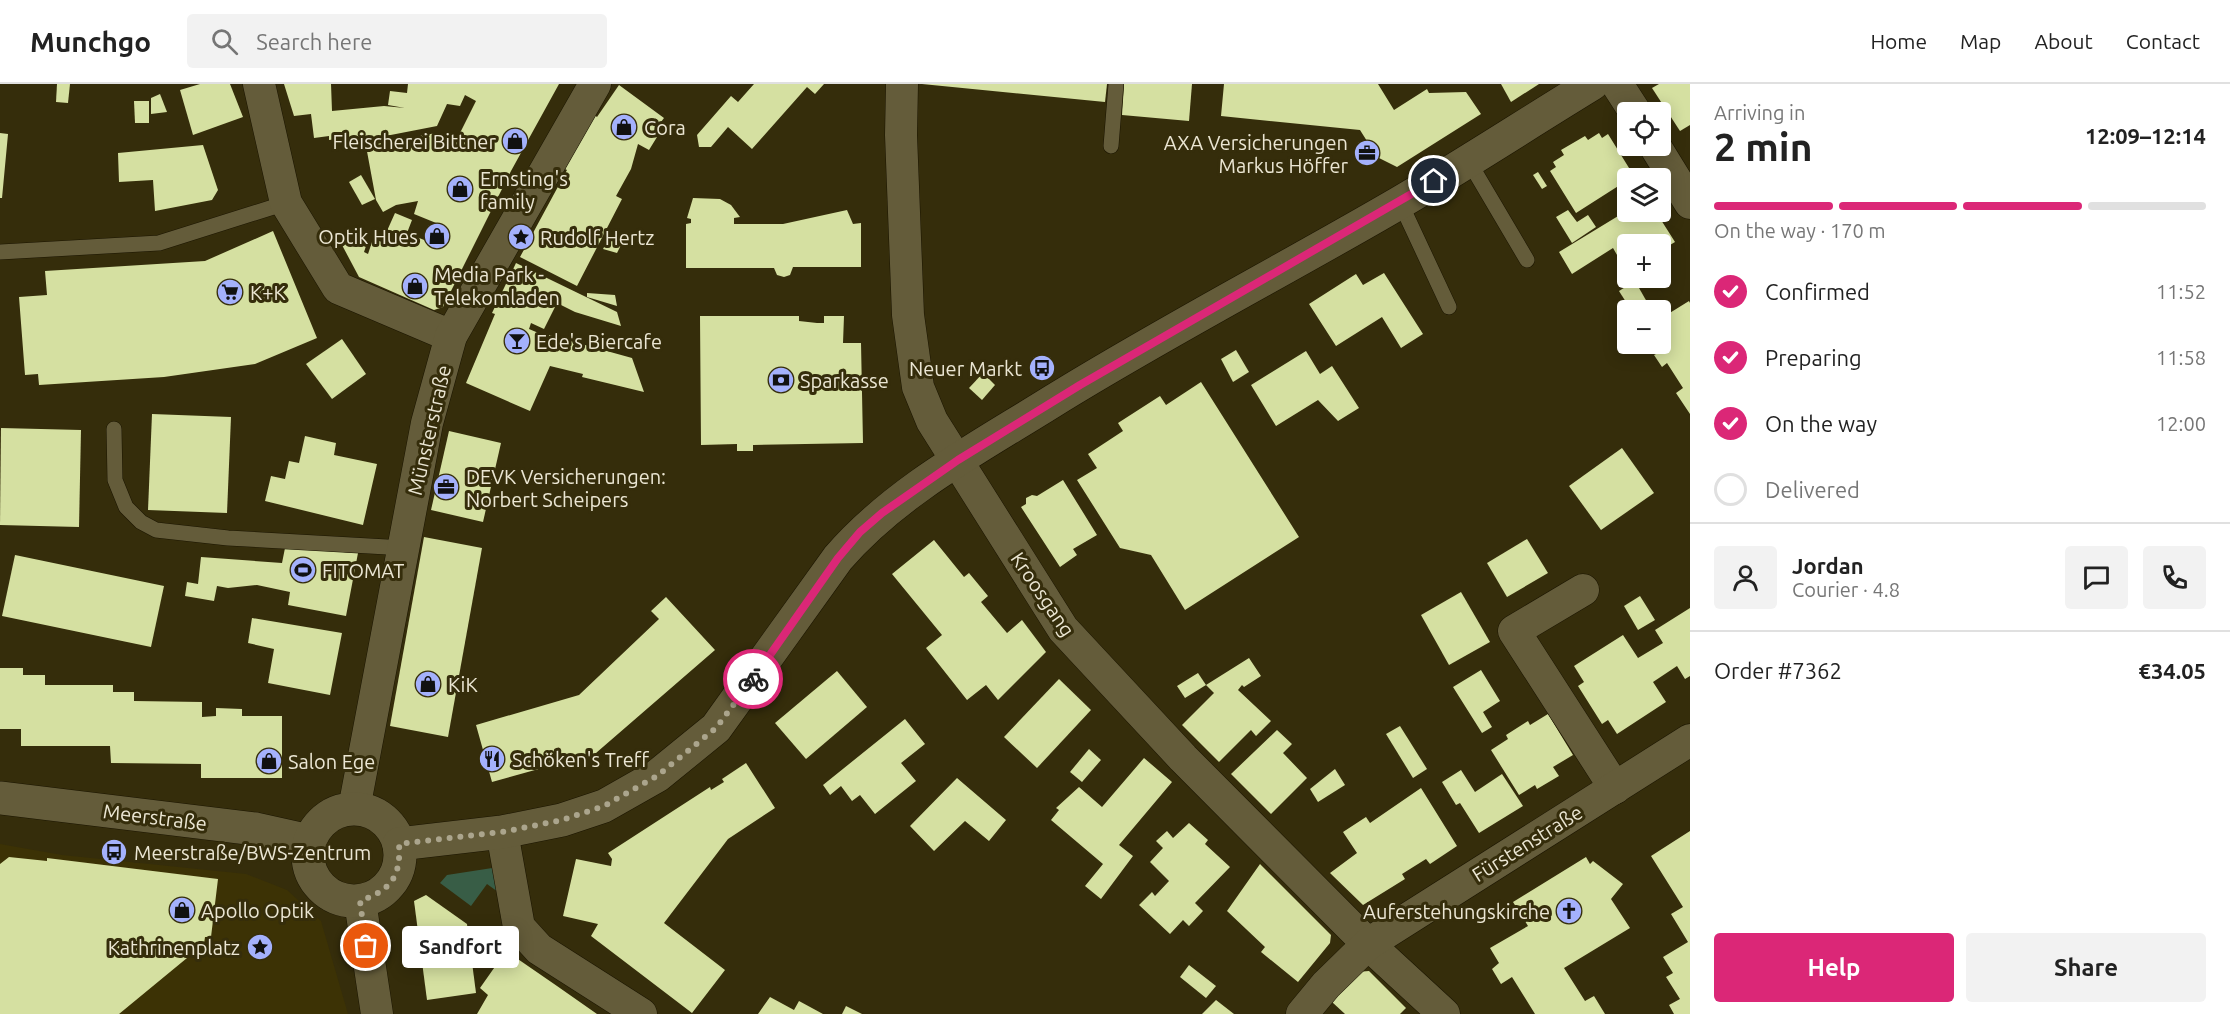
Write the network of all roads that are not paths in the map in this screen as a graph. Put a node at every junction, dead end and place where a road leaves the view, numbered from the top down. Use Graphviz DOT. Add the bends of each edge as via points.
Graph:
graph roads {
  1 [pos="259,84"];
  2 [pos="596,84"];
  3 [pos="902,84"];
  4 [pos="1116,84"];
  5 [pos="1592,84"];
  6 [pos="1617,84"];
  7 [pos="1629,102"];
  8 [pos="1111,146"];
  9 [pos="1661,156"];
  10 [pos="1468,160"];
  11 [pos="1400,202"];
  12 [pos="286,203"];
  13 [pos="1690,203"];
  14 [pos="0,252"];
  15 [pos="1527,260"];
  16 [pos="1449,307"];
  17 [pos="451,336"];
  18 [pos="114,429"];
  19 [pos="958,460"];
  20 [pos="405,548"];
  21 [pos="1583,590"];
  22 [pos="1690,740"];
  23 [pos="1615,788"];
  24 [pos="0,798"];
  25 [pos="354,809"];
  26 [pos="502,832"];
  27 [pos="310,842"];
  28 [pos="399,844"];
  29 [pos="360,901"];
  30 [pos="1368,944"];
  31 [pos="377,1014"];
  32 [pos="641,1014"];
  33 [pos="1302,1014"];
  34 [pos="1444,1014"];
  1 -- 12 [label="street"];
  2 -- 17 [label="street, Münsterstraße"];
  3 -- 19 [label="street, Kroosgang" via="909,315 918,387 932,421"];
  4 -- 8 [label="lane"];
  5 -- 10 [label="street"];
  6 -- 7 [label="street"];
  9 -- 13 [label="street"];
  10 -- 11 [label="street"];
  10 -- 15 [label="lane"];
  11 -- 16 [label="lane"];
  11 -- 19 [label="street" via="1161,336"];
  12 -- 14 [label="lane" via="159,243"];
  12 -- 17 [label="street" via="338,288"];
  17 -- 20 [label="street, Münsterstraße" via="427,423"];
  18 -- 20 [label="lane" via="115,480 126,507 156,530"];
  19 -- 26 [label="street" via="860,532 716,728 657,776 604,806 562,820"];
  19 -- 30 [label="street, Kroosgang" via="1063,629"];
  20 -- 25 [label="street, Münsterstraße"];
  21 -- 23 [label="street" via="1514,631"];
  22 -- 23 [label="street, Fürstenstraße"];
  23 -- 30 [label="street, Fürstenstraße"];
  24 -- 27 [label="street, Meerstraße" via="256,829"];
  25 -- 27 [label="street" via="327,818 316,828"];
  25 -- 28 [label="street" via="383,819"];
  26 -- 28 [label="street"];
  26 -- 32 [label="street" via="519,927 539,949"];
  27 -- 29 [label="street" via="308,860 319,884 341,900"];
  28 -- 29 [label="street" via="400,863 392,882 378,895"];
  29 -- 31 [label="street"];
  30 -- 33 [label="street, Fürstenstraße"];
  30 -- 34 [label="street, Kroosgang"];
}
